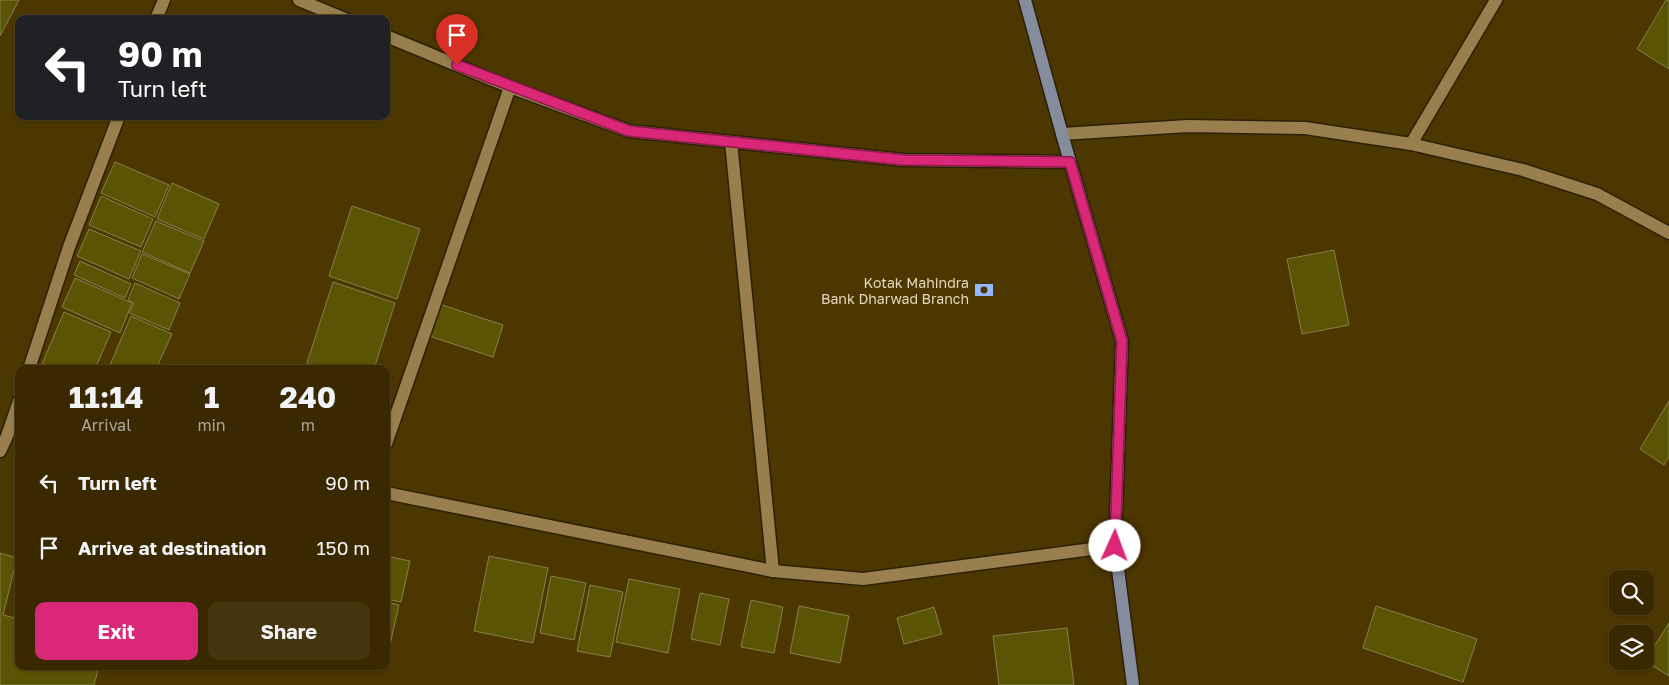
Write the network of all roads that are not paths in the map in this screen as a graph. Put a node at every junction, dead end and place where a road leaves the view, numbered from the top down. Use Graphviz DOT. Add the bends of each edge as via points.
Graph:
graph roads {
  1 [pos="164,0"];
  2 [pos="299,0"];
  3 [pos="1025,0"];
  4 [pos="1496,0"];
  5 [pos="158,15"];
  6 [pos="335,15"];
  7 [pos="390,38"];
  8 [pos="510,87"];
  9 [pos="117,120"];
  10 [pos="1062,134"];
  11 [pos="731,142"];
  12 [pos="1411,144"];
  13 [pos="1070,162"];
  14 [pos="1669,233"];
  15 [pos="30,365"];
  16 [pos="15,413"];
  17 [pos="390,432"];
  18 [pos="0,451"];
  19 [pos="390,494"];
  20 [pos="1115,546"];
  21 [pos="773,571"];
  22 [pos="1133,685"];
  1 -- 5 [label="street"];
  2 -- 6 [label="street"];
  3 -- 10 [label="main road"];
  4 -- 12 [label="street"];
  7 -- 8 [label="street"];
  8 -- 11 [label="street" via="629,131"];
  8 -- 17 [label="street"];
  9 -- 15 [label="street" via="69,247"];
  10 -- 12 [label="street" via="1188,126 1305,128"];
  10 -- 13 [label="main road"];
  11 -- 13 [label="street" via="904,160"];
  11 -- 21 [label="street"];
  12 -- 14 [label="street" via="1523,170 1597,194"];
  13 -- 20 [label="main road" via="1122,341"];
  16 -- 18 [label="street"];
  19 -- 21 [label="street"];
  20 -- 21 [label="street" via="863,578"];
  20 -- 22 [label="main road"];
}
